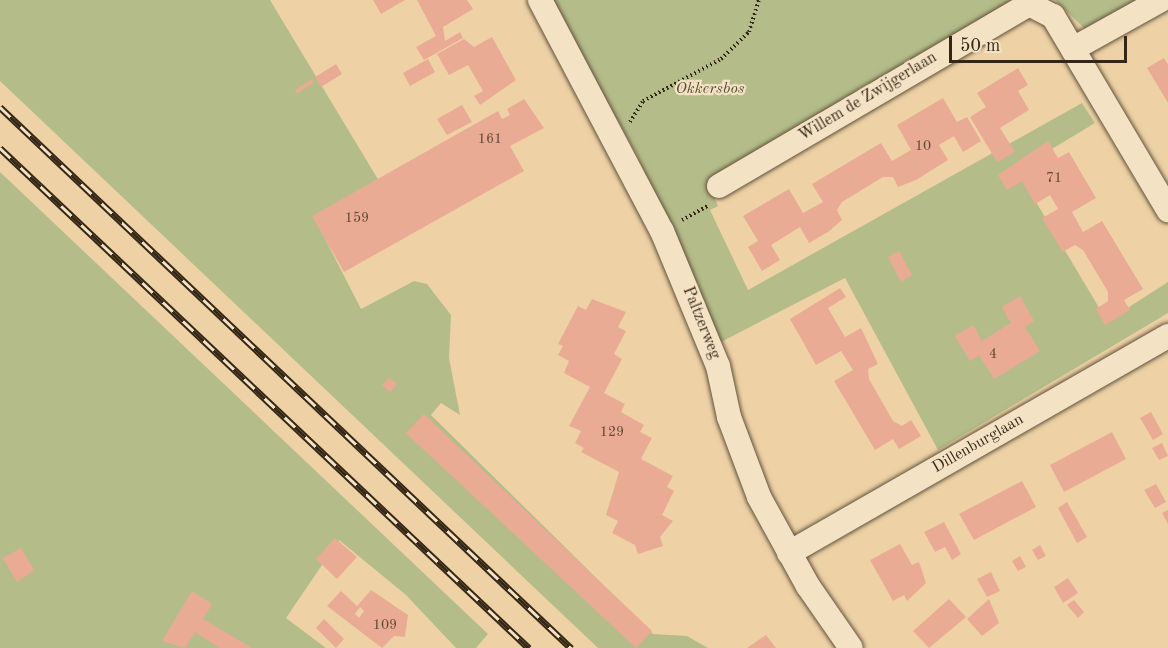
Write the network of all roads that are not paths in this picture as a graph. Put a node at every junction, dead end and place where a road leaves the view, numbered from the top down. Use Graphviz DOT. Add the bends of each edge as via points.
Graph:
graph roads {
  1 [pos="540,0"];
  2 [pos="1161,0"];
  3 [pos="1073,50"];
  4 [pos="719,186"];
  5 [pos="1168,210"];
  6 [pos="1168,336"];
  7 [pos="789,553"];
  8 [pos="851,648"];
  1 -- 7 [label="street, Paltzerweg" via="619,142 662,231 718,366 729,417 759,497"];
  2 -- 3 [label="street"];
  3 -- 4 [label="street, Willem de Zwijgerlaan" via="1053,15 1037,5 1018,6"];
  3 -- 5 [label="street, Willem de Zwijgerlaan"];
  6 -- 7 [label="street, Dillenburglaan"];
  7 -- 8 [label="street, Paltzerweg"];
}
